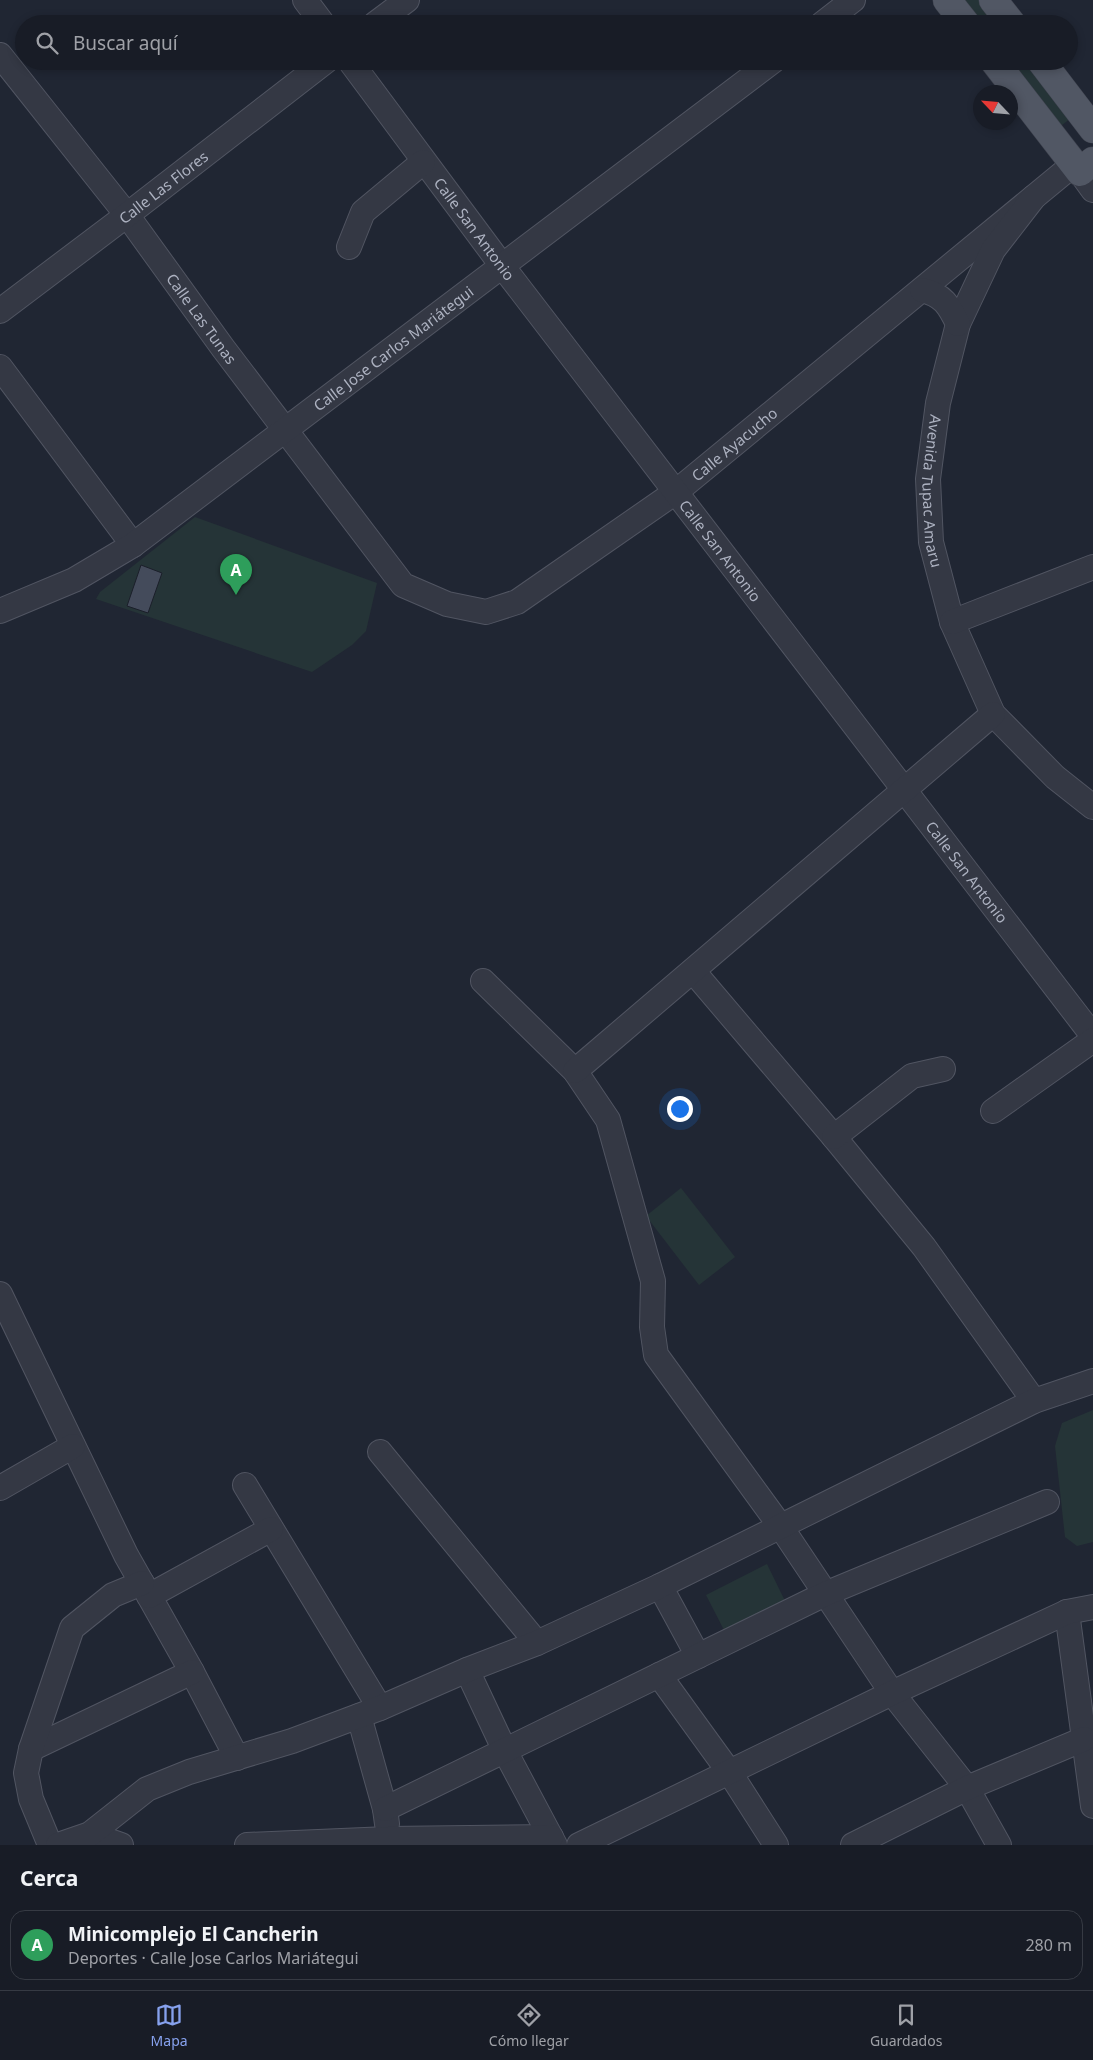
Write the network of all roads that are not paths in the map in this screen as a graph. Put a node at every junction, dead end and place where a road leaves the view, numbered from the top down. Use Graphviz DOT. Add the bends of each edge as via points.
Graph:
graph roads {
  1 [pos="305,0"];
  2 [pos="407,0"];
  3 [pos="853,0"];
  4 [pos="947,0"];
  5 [pos="993,0"];
  6 [pos="316,15"];
  7 [pos="387,15"];
  8 [pos="834,15"];
  9 [pos="959,15"];
  10 [pos="1005,15"];
  11 [pos="0,55"];
  12 [pos="314,70"];
  13 [pos="357,70"];
  14 [pos="761,70"];
  15 [pos="1001,70"];
  16 [pos="1048,70"];
  17 [pos="1093,128"];
  18 [pos="1093,144"];
  19 [pos="423,162"];
  20 [pos="1082,170"];
  21 [pos="1034,197"];
  22 [pos="128,215"];
  23 [pos="349,247"];
  24 [pos="503,267"];
  25 [pos="922,290"];
  26 [pos="0,311"];
  27 [pos="958,324"];
  28 [pos="0,368"];
  29 [pos="285,430"];
  30 [pos="676,491"];
  31 [pos="133,545"];
  32 [pos="1093,567"];
  33 [pos="403,585"];
  34 [pos="0,611"];
  35 [pos="952,622"];
  36 [pos="993,714"];
  37 [pos="903,790"];
  38 [pos="1093,807"];
  39 [pos="693,971"];
  40 [pos="483,981"];
  41 [pos="1093,1036"];
  42 [pos="1093,1040"];
  43 [pos="943,1069"];
  44 [pos="575,1072"];
  45 [pos="992,1111"];
  46 [pos="834,1137"];
  47 [pos="0,1294"];
  48 [pos="1093,1382"];
  49 [pos="1034,1401"];
  50 [pos="73,1446"];
  51 [pos="380,1452"];
  52 [pos="246,1485"];
  53 [pos="0,1488"];
  54 [pos="1047,1502"];
  55 [pos="781,1527"];
  56 [pos="271,1529"];
  57 [pos="660,1586"];
  58 [pos="145,1589"];
  59 [pos="825,1594"];
  60 [pos="1093,1607"];
  61 [pos="1067,1612"];
  62 [pos="537,1643"];
  63 [pos="698,1656"];
  64 [pos="467,1670"];
  65 [pos="192,1672"];
  66 [pos="659,1675"];
  67 [pos="892,1693"];
  68 [pos="370,1712"];
  69 [pos="1084,1739"];
  70 [pos="30,1750"];
  71 [pos="505,1750"];
  72 [pos="237,1758"];
  73 [pos="730,1772"];
  74 [pos="967,1788"];
  75 [pos="1093,1806"];
  76 [pos="386,1809"];
  77 [pos="90,1834"];
  78 [pos="388,1839"];
  79 [pos="553,1841"];
  80 [pos="50,1845"];
  81 [pos="58,1845"];
  82 [pos="121,1845"];
  83 [pos="247,1845"];
  84 [pos="579,1845"];
  85 [pos="776,1845"];
  86 [pos="852,1845"];
  87 [pos="999,1845"];
  1 -- 6 [label="street"];
  2 -- 7 [label="street"];
  3 -- 8 [label="street"];
  4 -- 9 [label="main road"];
  5 -- 10 [label="main road"];
  11 -- 22 [label="street, Calle Las Tunas"];
  12 -- 22 [label="street, Calle Las Flores"];
  13 -- 19 [label="street, Calle San Antonio"];
  14 -- 24 [label="street, Calle Jose Carlos Mariátegui"];
  15 -- 20 [label="main road"];
  16 -- 17 [label="main road"];
  18 -- 20 [label="main road"];
  19 -- 23 [label="street" via="363,212"];
  19 -- 24 [label="street, Calle San Antonio"];
  20 -- 21 [label="street, Avenida Tupac Amaru"];
  21 -- 25 [label="street, Calle Ayacucho"];
  21 -- 27 [label="street, Avenida Tupac Amaru" via="993,250"];
  22 -- 26 [label="street, Calle Las Flores"];
  22 -- 29 [label="street, Calle Las Tunas"];
  24 -- 29 [label="street, Calle Jose Carlos Mariátegui"];
  24 -- 30 [label="street, Calle San Antonio"];
  25 -- 27 [label="street" via="935,293 945,301"];
  25 -- 30 [label="street, Calle Ayacucho"];
  27 -- 35 [label="street, Avenida Tupac Amaru" via="938,403 928,479 931,542"];
  28 -- 31 [label="street"];
  29 -- 31 [label="street, Calle Jose Carlos Mariátegui"];
  29 -- 33 [label="street, Calle Las Tunas"];
  30 -- 33 [label="street, Calle Ayacucho" via="517,602 486,612 447,604"];
  30 -- 37 [label="street, Calle San Antonio"];
  31 -- 34 [label="street, Calle Jose Carlos Mariátegui" via="74,580"];
  32 -- 35 [label="street"];
  35 -- 36 [label="street, Avenida Tupac Amaru"];
  36 -- 37 [label="street"];
  36 -- 38 [label="street, Avenida Tupac Amaru" via="1055,778"];
  37 -- 39 [label="street"];
  37 -- 41 [label="street, Calle San Antonio"];
  39 -- 44 [label="street"];
  39 -- 46 [label="street"];
  40 -- 44 [label="street"];
  42 -- 45 [label="street"];
  43 -- 46 [label="street" via="912,1076"];
  44 -- 55 [label="street" via="608,1120 653,1281 652,1327 656,1355"];
  46 -- 49 [label="street" via="924,1247"];
  47 -- 50 [label="street"];
  48 -- 49 [label="street"];
  49 -- 55 [label="street"];
  50 -- 53 [label="street"];
  50 -- 58 [label="street"];
  51 -- 62 [label="street"];
  52 -- 56 [label="street"];
  54 -- 59 [label="street"];
  55 -- 57 [label="street"];
  55 -- 59 [label="street"];
  56 -- 58 [label="street"];
  56 -- 68 [label="street"];
  57 -- 62 [label="street"];
  57 -- 63 [label="street"];
  58 -- 65 [label="street"];
  58 -- 70 [label="street" via="113,1595 72,1628"];
  59 -- 63 [label="street"];
  59 -- 67 [label="street"];
  60 -- 61 [label="street"];
  61 -- 67 [label="street"];
  61 -- 69 [label="street"];
  62 -- 64 [label="street"];
  63 -- 66 [label="street"];
  64 -- 68 [label="street"];
  64 -- 71 [label="street"];
  65 -- 70 [label="street"];
  65 -- 72 [label="street"];
  66 -- 71 [label="street"];
  66 -- 73 [label="street"];
  67 -- 73 [label="street"];
  67 -- 74 [label="street"];
  68 -- 72 [label="street"];
  68 -- 76 [label="street"];
  69 -- 74 [label="street"];
  69 -- 75 [label="street"];
  70 -- 80 [label="street" via="26,1773 31,1799"];
  71 -- 76 [label="street"];
  71 -- 79 [label="street"];
  72 -- 77 [label="street" via="147,1789"];
  73 -- 84 [label="street"];
  73 -- 85 [label="street"];
  74 -- 86 [label="street"];
  74 -- 87 [label="street"];
  76 -- 78 [label="street"];
  77 -- 81 [label="street"];
  77 -- 82 [label="street"];
  78 -- 79 [label="street"];
  78 -- 83 [label="street"];
}
